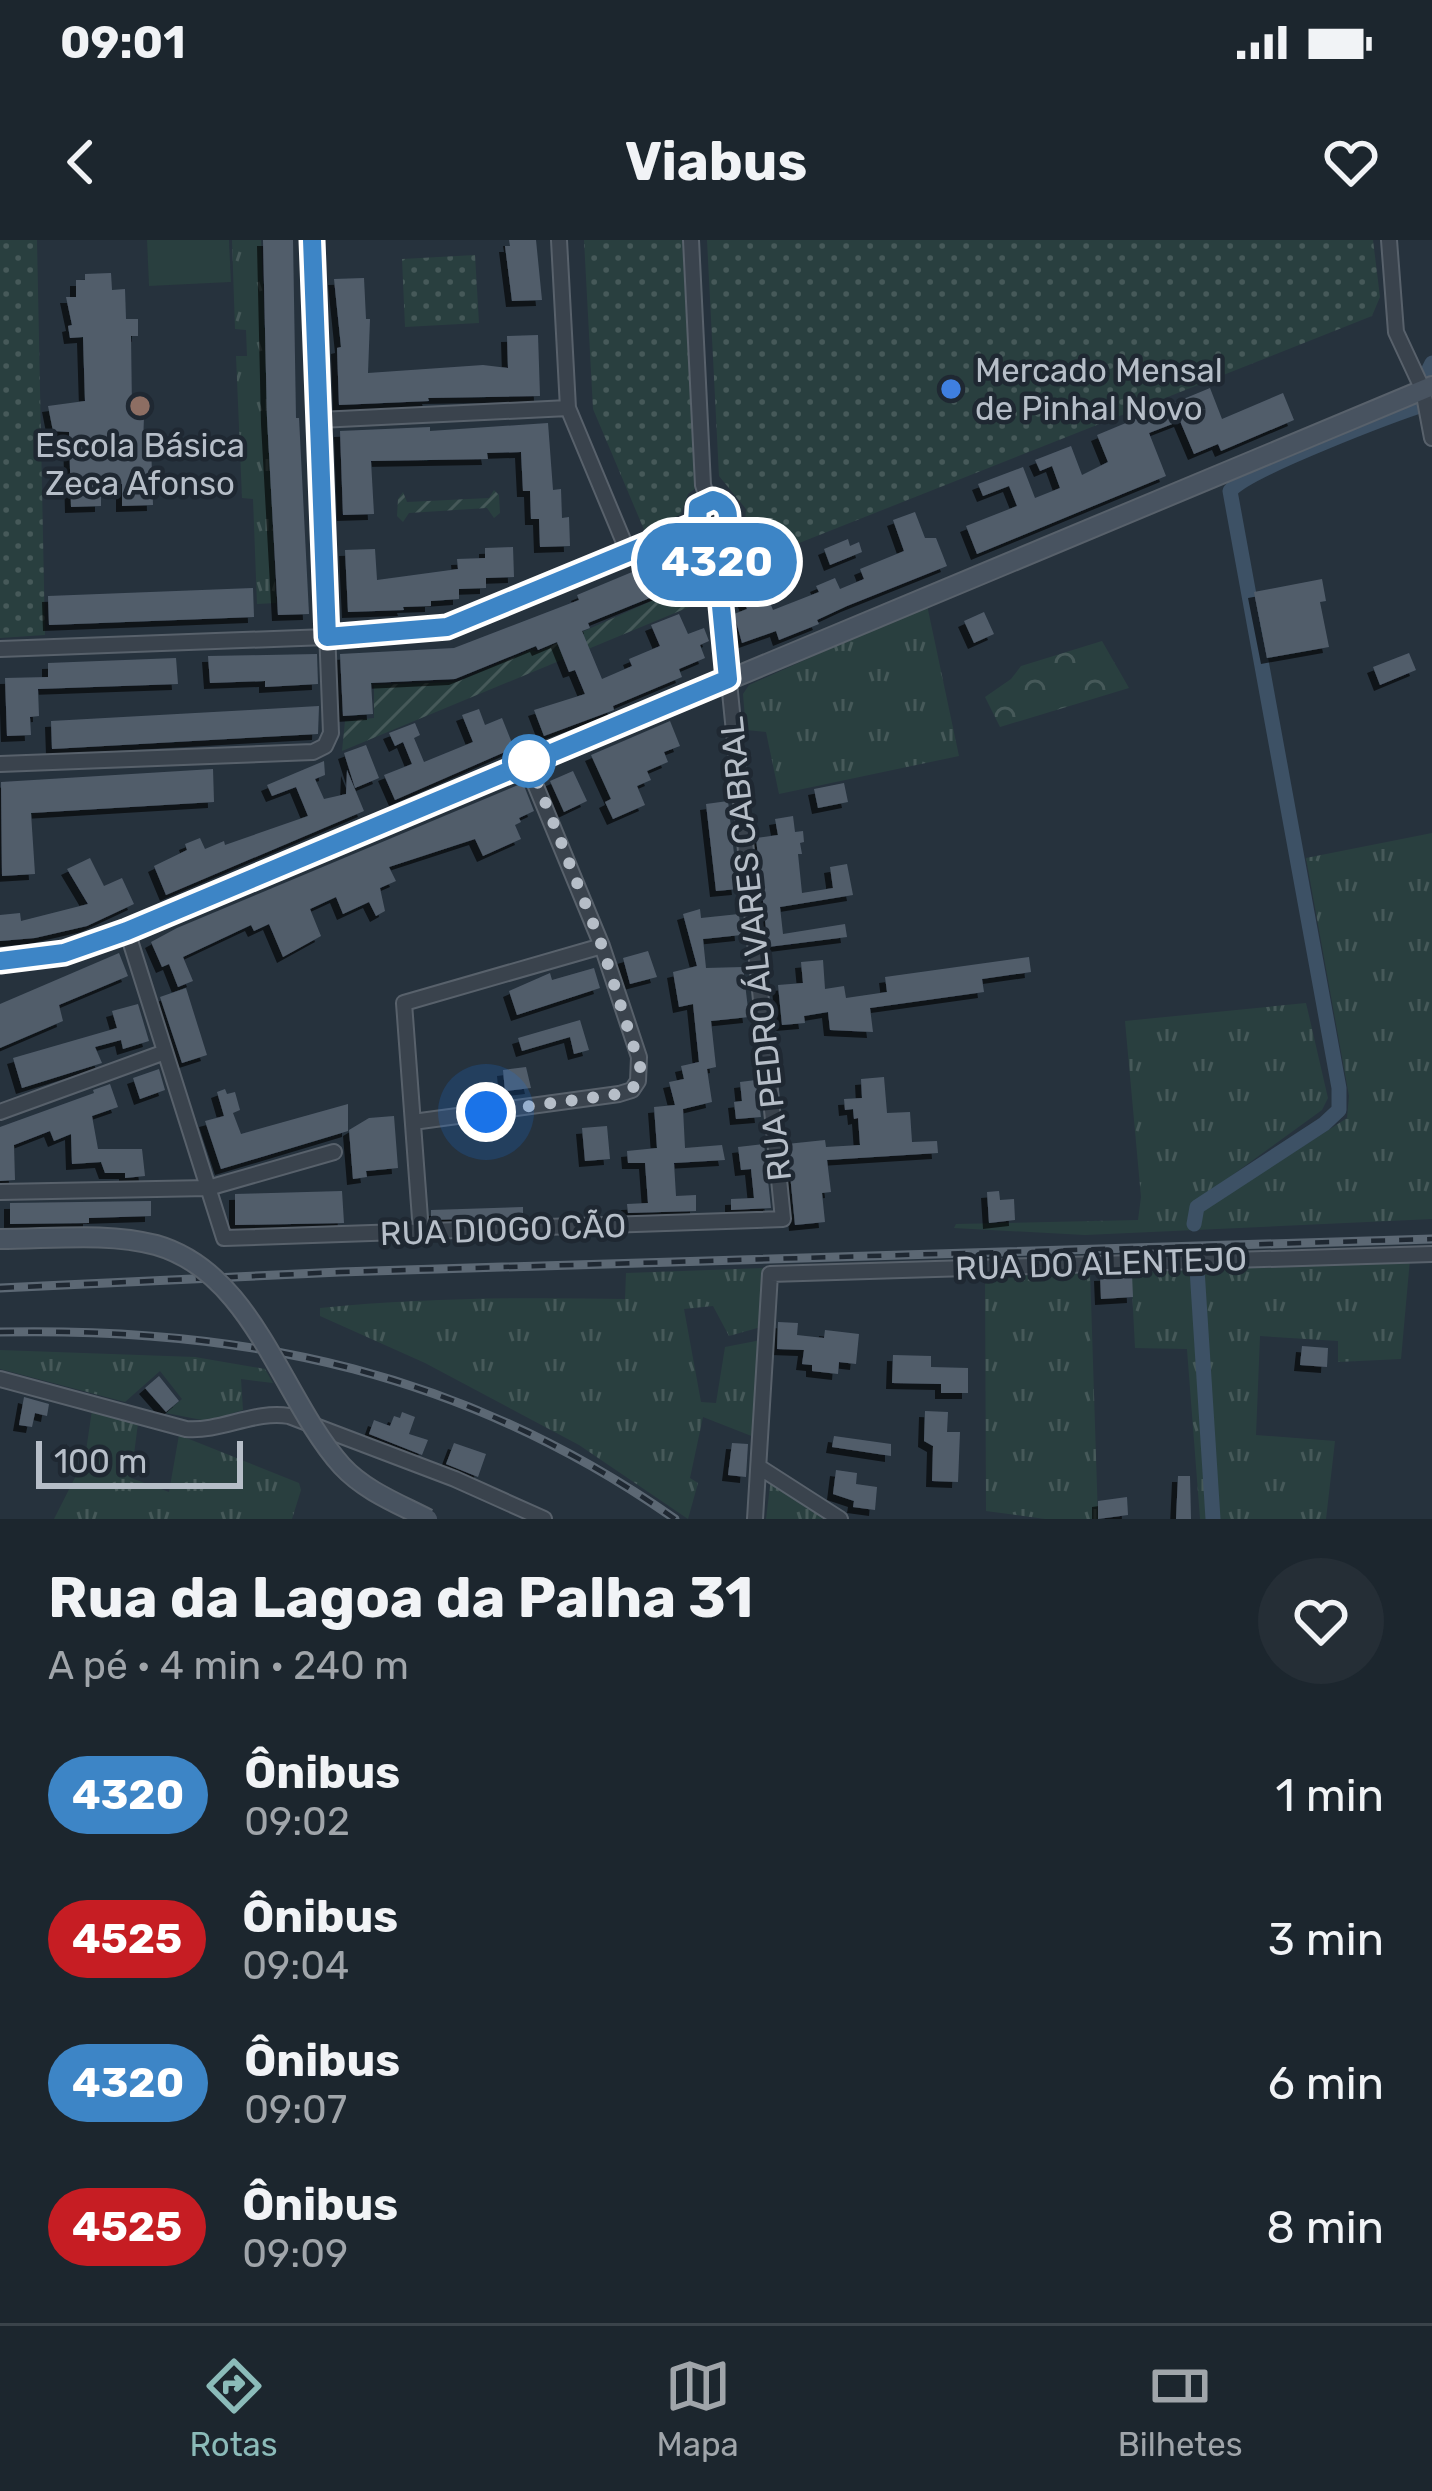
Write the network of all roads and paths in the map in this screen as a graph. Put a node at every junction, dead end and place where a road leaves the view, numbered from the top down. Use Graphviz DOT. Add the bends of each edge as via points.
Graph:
graph roads {
  1 [pos="312,240"];
  2 [pos="559,240"];
  3 [pos="692,240"];
  4 [pos="1389,240"];
  5 [pos="1427,388"];
  6 [pos="568,408"];
  7 [pos="319,420"];
  8 [pos="1432,438"];
  9 [pos="708,500"];
  10 [pos="697,524"];
  11 [pos="714,533"];
  12 [pos="628,552"];
  13 [pos="327,637"];
  14 [pos="0,649"];
  15 [pos="728,679"];
  16 [pos="526,762"];
  17 [pos="0,764"];
  18 [pos="127,931"];
  19 [pos="602,946"];
  20 [pos="0,961"];
  21 [pos="165,1052"];
  22 [pos="0,1112"];
  23 [pos="413,1122"];
  24 [pos="334,1152"];
  25 [pos="208,1188"];
  26 [pos="0,1192"];
  27 [pos="783,1219"];
  28 [pos="421,1232"];
  29 [pos="0,1240"];
  30 [pos="1432,1253"];
  31 [pos="0,1378"];
  32 [pos="759,1467"];
  33 [pos="428,1519"];
  34 [pos="544,1519"];
  35 [pos="755,1519"];
  36 [pos="840,1519"];
  1 -- 7 [label="street"];
  2 -- 6 [label="street"];
  3 -- 9 [label="street"];
  4 -- 5 [label="street" via="1396,332"];
  5 -- 8 [label="street"];
  5 -- 15 [label="street"];
  6 -- 7 [label="street"];
  6 -- 12 [label="street"];
  7 -- 13 [label="street"];
  9 -- 10 [label="street"];
  9 -- 11 [label="street" via="728,514"];
  10 -- 11 [label="street"];
  10 -- 12 [label="street"];
  11 -- 15 [label="street, RUA PEDRO ÁLVARES CABRAL"];
  12 -- 13 [label="street" via="447,627"];
  13 -- 14 [label="street"];
  13 -- 17 [label="street" via="331,734 313,752"];
  15 -- 16 [label="street"];
  15 -- 27 [label="street, RUA PEDRO ÁLVARES CABRAL"];
  16 -- 18 [label="street"];
  16 -- 19 [label="street"];
  18 -- 20 [label="street" via="64,953"];
  18 -- 21 [label="street"];
  19 -- 23 [label="street" via="404,1003"];
  19 -- 23 [label="street" via="641,1070 632,1090"];
  21 -- 22 [label="street"];
  21 -- 25 [label="street"];
  23 -- 28 [label="street"];
  24 -- 25 [label="street"];
  25 -- 26 [label="street"];
  25 -- 28 [label="street, RUA DIOGO CÃO" via="224,1238"];
  27 -- 28 [label="street, RUA DIOGO CÃO"];
  29 -- 33 [label="street, bridge" via="122,1239 185,1258 232,1298 342,1466"];
  30 -- 32 [label="street, RUA DO ALENTEJO" via="770,1274"];
  31 -- 34 [label="street" via="186,1429 289,1416"];
  32 -- 35 [label="street"];
  32 -- 36 [label="street"];
}
